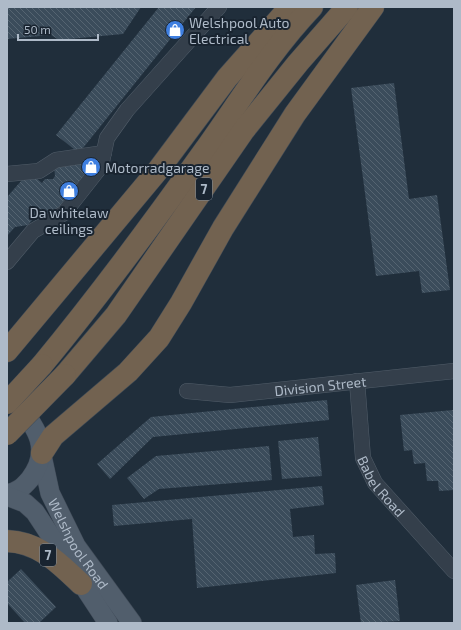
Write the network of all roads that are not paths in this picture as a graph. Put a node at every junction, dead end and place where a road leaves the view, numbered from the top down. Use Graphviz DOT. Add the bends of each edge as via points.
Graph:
graph roads {
  1 [pos="219,7"];
  2 [pos="290,7"];
  3 [pos="312,7"];
  4 [pos="347,7"];
  5 [pos="373,7"];
  6 [pos="104,153"];
  7 [pos="7,174"];
  8 [pos="7,262"];
  9 [pos="7,351"];
  10 [pos="454,371"];
  11 [pos="357,381"];
  12 [pos="187,391"];
  13 [pos="7,392"];
  14 [pos="7,403"];
  15 [pos="7,434"];
  16 [pos="42,454"];
  17 [pos="7,495"];
  18 [pos="7,541"];
  19 [pos="454,571"];
  20 [pos="81,584"];
  21 [pos="108,623"];
  22 [pos="132,623"];
  1 -- 6 [label="street" via="127,110 107,138"];
  2 -- 9 [label="highway" via="227,78 159,168"];
  3 -- 14 [label="highway, 7, bridge" via="291,29 254,78 139,243 42,365"];
  4 -- 15 [label="highway, 7, bridge" via="244,130 116,315 65,375"];
  5 -- 16 [label="highway" via="295,114 159,338 128,372 53,436"];
  6 -- 7 [label="street" via="56,160 40,171"];
  6 -- 8 [label="street" via="101,166 64,213 33,231"];
  10 -- 11 [label="street, Division Street"];
  11 -- 12 [label="street, Division Street" via="230,395"];
  11 -- 19 [label="street, Babel Road" via="363,458 368,470 375,483"];
  13 -- 16 [label="main road, Welshpool Road" via="32,422"];
  16 -- 17 [label="main road" via="37,468 25,484"];
  16 -- 22 [label="main road, Welshpool Road" via="50,493 76,546"];
  17 -- 20 [label="main road, Welshpool Road" via="21,500 32,508"];
  18 -- 20 [label="highway, 7" via="28,544 48,555"];
  20 -- 21 [label="main road, Welshpool Road"];
}
